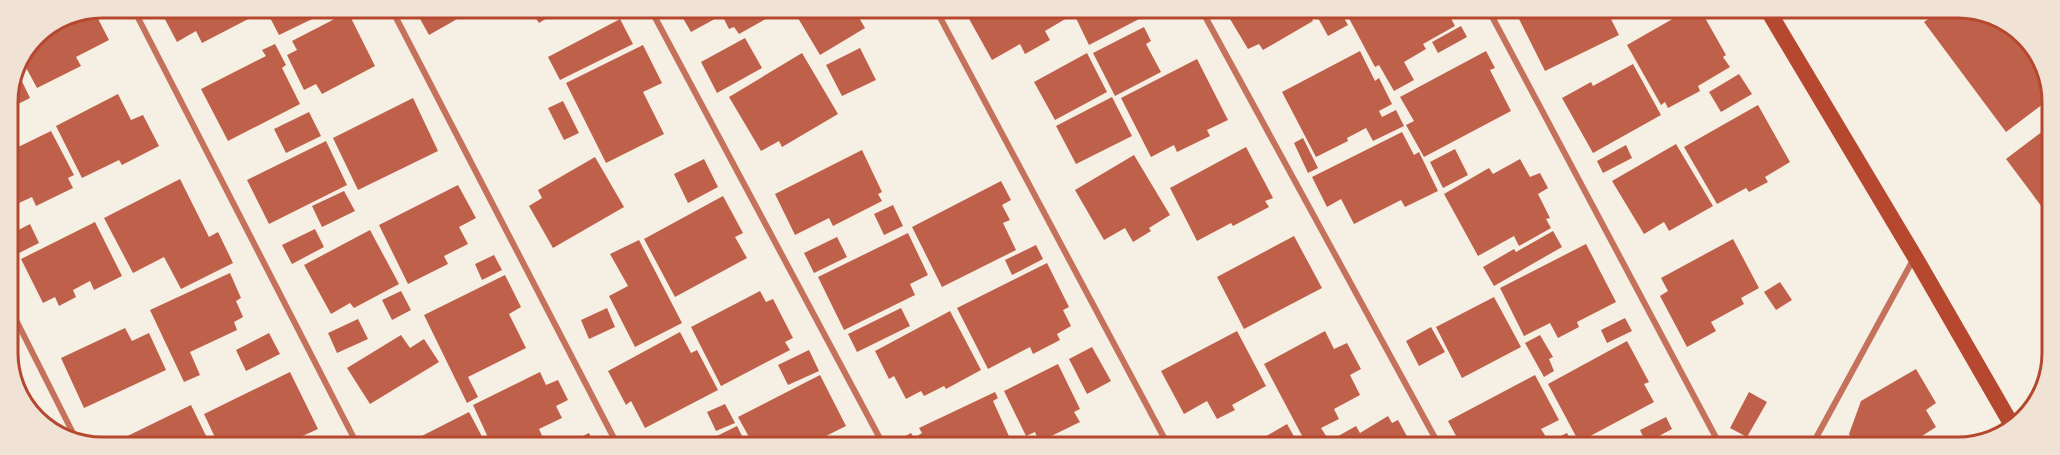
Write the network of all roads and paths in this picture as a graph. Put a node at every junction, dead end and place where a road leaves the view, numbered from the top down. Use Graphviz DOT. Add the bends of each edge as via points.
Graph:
graph roads {
  1 [pos="138,18"];
  2 [pos="396,18"];
  3 [pos="655,18"];
  4 [pos="940,18"];
  5 [pos="1206,18"];
  6 [pos="1493,18"];
  7 [pos="1772,18"];
  8 [pos="1915,257"];
  9 [pos="18,324"];
  10 [pos="2009,420"];
  11 [pos="72,432"];
  12 [pos="353,437"];
  13 [pos="613,437"];
  14 [pos="880,437"];
  15 [pos="1164,437"];
  16 [pos="1435,437"];
  17 [pos="1716,437"];
  18 [pos="1816,437"];
  1 -- 12 [label="street"];
  2 -- 13 [label="street"];
  3 -- 14 [label="street"];
  4 -- 15 [label="street"];
  5 -- 16 [label="street"];
  6 -- 17 [label="street"];
  7 -- 8 [label="highway"];
  8 -- 10 [label="highway"];
  8 -- 18 [label="street"];
  9 -- 11 [label="street"];
}
